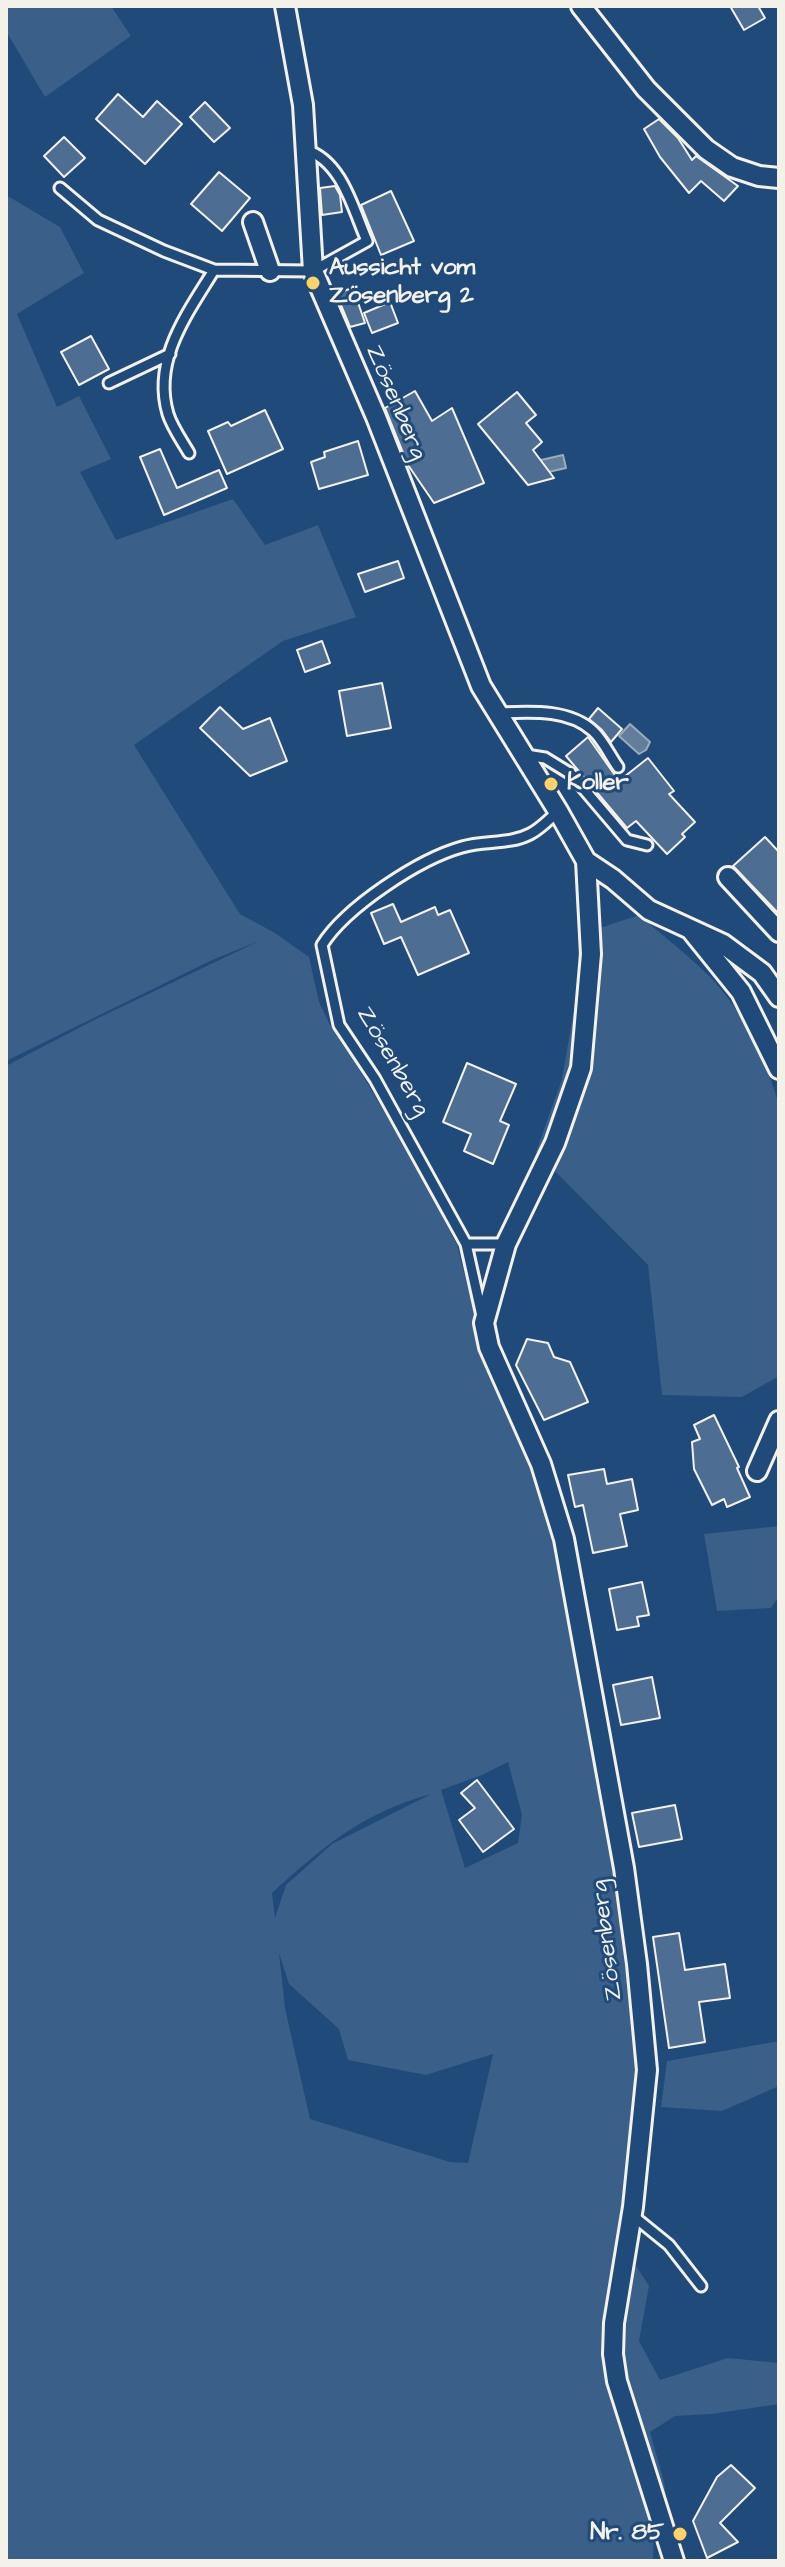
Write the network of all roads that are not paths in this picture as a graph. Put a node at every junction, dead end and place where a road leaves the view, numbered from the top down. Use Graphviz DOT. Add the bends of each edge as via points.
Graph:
graph roads {
  1 [pos="285,6"];
  2 [pos="581,6"];
  3 [pos="306,150"];
  4 [pos="779,178"];
  5 [pos="60,188"];
  6 [pos="253,222"];
  7 [pos="214,270"];
  8 [pos="270,271"];
  9 [pos="313,271"];
  10 [pos="170,354"];
  11 [pos="109,383"];
  12 [pos="189,453"];
  13 [pos="497,713"];
  14 [pos="523,754"];
  15 [pos="618,767"];
  16 [pos="558,811"];
  17 [pos="647,845"];
  18 [pos="586,861"];
  19 [pos="728,877"];
  20 [pos="689,928"];
  21 [pos="779,932"];
  22 [pos="779,997"];
  23 [pos="779,1069"];
  24 [pos="466,1244"];
  25 [pos="506,1244"];
  26 [pos="484,1323"];
  27 [pos="779,1421"];
  28 [pos="757,1471"];
  29 [pos="632,2215"];
  30 [pos="701,2286"];
  31 [pos="674,2561"];
  1 -- 3 [label="street, Zösenberg"];
  2 -- 4 [label="street" via="646,89 706,149 732,167"];
  3 -- 9 [label="street, Zösenberg"];
  3 -- 9 [label="lane" via="321,154 338,174 367,241"];
  5 -- 7 [label="lane" via="98,220"];
  6 -- 8 [label="street"];
  7 -- 8 [label="lane"];
  7 -- 10 [label="lane" via="178,328"];
  8 -- 9 [label="lane"];
  9 -- 13 [label="street, Zösenberg" via="481,686"];
  10 -- 11 [label="lane"];
  10 -- 12 [label="lane" via="162,383 168,416"];
  13 -- 14 [label="street, Zösenberg"];
  13 -- 15 [label="lane" via="540,712 576,719 595,732"];
  14 -- 16 [label="street, Zösenberg"];
  14 -- 17 [label="lane" via="545,758 571,774 627,840"];
  16 -- 18 [label="street, Zösenberg"];
  16 -- 24 [label="lane, Zösenberg" via="528,835 463,846 425,864 368,897 322,945 339,1025 375,1079"];
  18 -- 20 [label="street, Zösenberg" via="649,910"];
  18 -- 25 [label="street, Zösenberg" via="591,954 581,1068 555,1143"];
  19 -- 21 [label="street"];
  20 -- 22 [label="street, Zösenberg" via="723,944 762,973"];
  20 -- 23 [label="street, Zösenberg" via="741,992"];
  24 -- 25 [label="lane"];
  24 -- 26 [label="lane, Zösenberg"];
  25 -- 26 [label="street, Zösenberg"];
  26 -- 29 [label="street, Zösenberg" via="504,1386 541,1464 564,1539 624,1868 647,2070"];
  27 -- 28 [label="street"];
  29 -- 30 [label="lane" via="669,2245"];
  29 -- 31 [label="street, Zösenberg" via="613,2354"];
}
